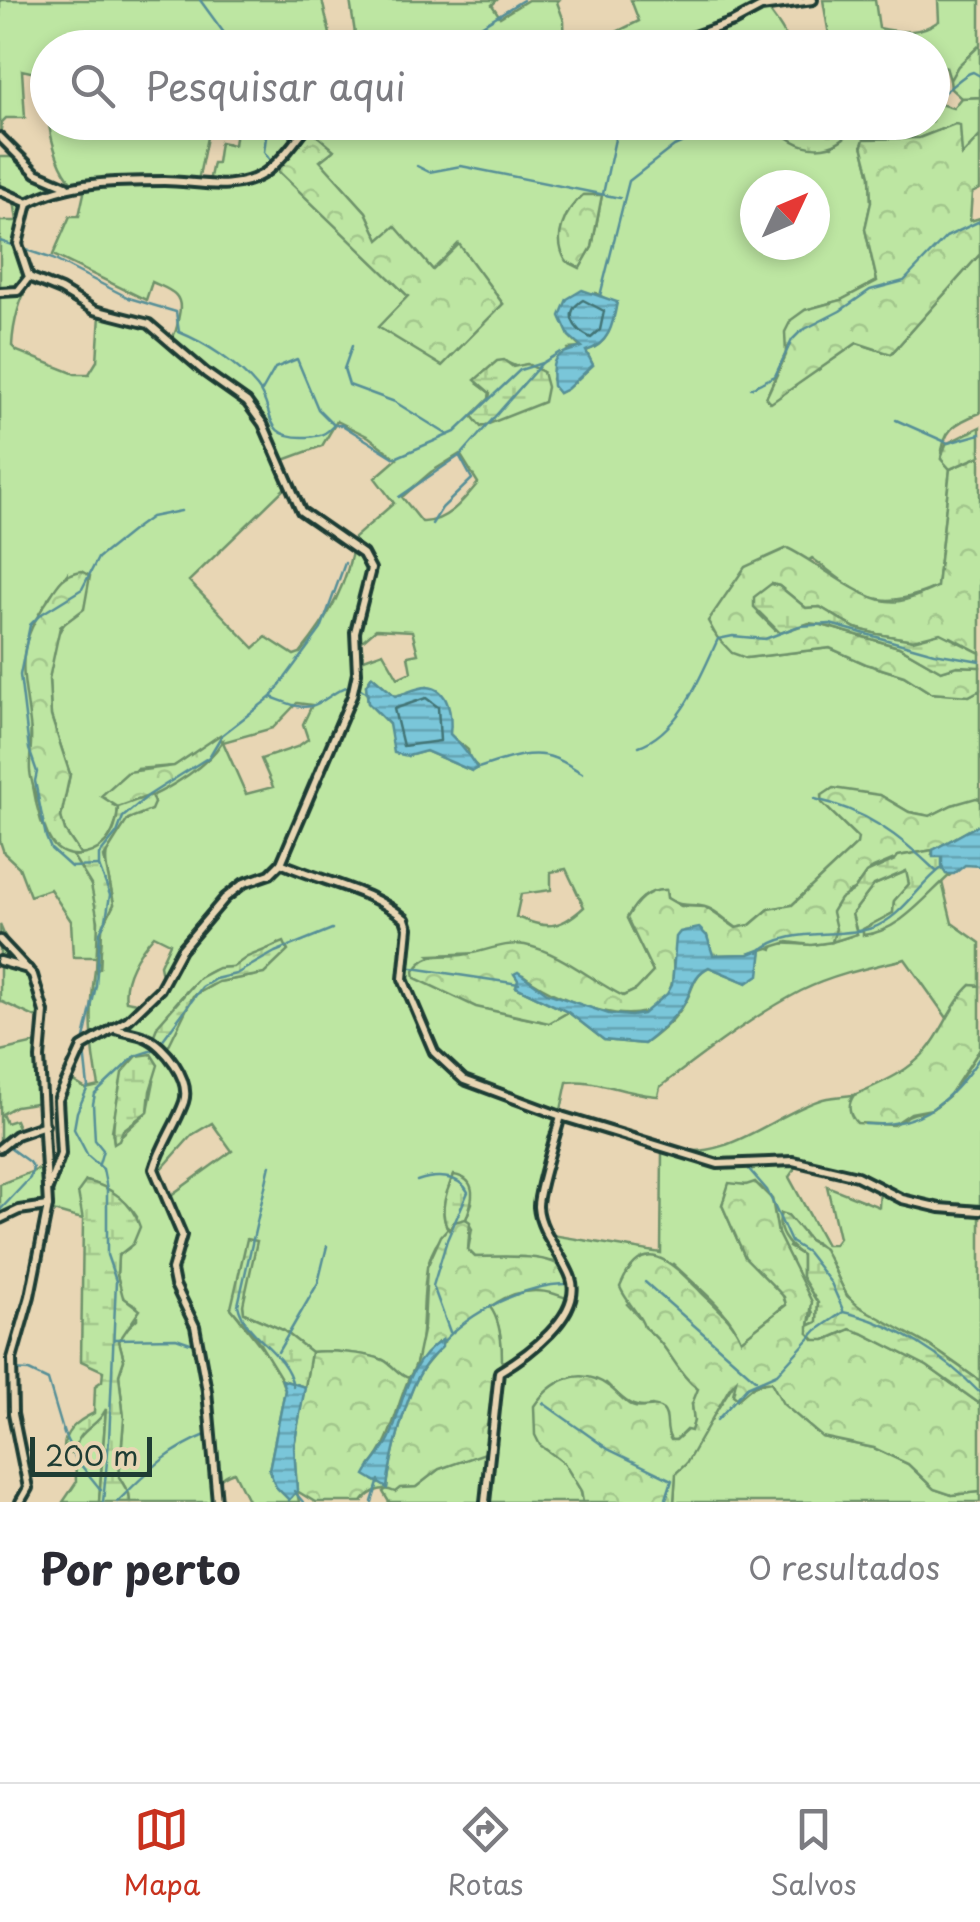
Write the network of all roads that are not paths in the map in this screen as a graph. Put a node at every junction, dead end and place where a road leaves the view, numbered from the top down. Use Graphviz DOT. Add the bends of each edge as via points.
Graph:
graph roads {
  1 [pos="813,0"];
  2 [pos="711,30"];
  3 [pos="0,138"];
  4 [pos="294,140"];
  5 [pos="73,188"];
  6 [pos="0,190"];
  7 [pos="28,203"];
  8 [pos="29,277"];
  9 [pos="0,292"];
  10 [pos="281,863"];
  11 [pos="0,940"];
  12 [pos="0,962"];
  13 [pos="28,969"];
  14 [pos="112,1028"];
  15 [pos="561,1116"];
  16 [pos="45,1124"];
  17 [pos="0,1148"];
  18 [pos="48,1189"];
  19 [pos="48,1206"];
  20 [pos="980,1210"];
  21 [pos="0,1218"];
  22 [pos="20,1502"];
  23 [pos="217,1502"];
  24 [pos="485,1502"];
  1 -- 2 [label="street" via="761,7"];
  3 -- 5 [label="street" via="43,178"];
  4 -- 5 [label="street" via="266,172 244,181 117,181"];
  5 -- 7 [label="street"];
  6 -- 7 [label="street"];
  7 -- 8 [label="street" via="18,244"];
  8 -- 9 [label="street" via="18,290"];
  8 -- 10 [label="street" via="94,310 150,324 247,402 301,511 370,564 355,632 355,686"];
  10 -- 14 [label="street" via="225,898 181,950 162,986"];
  10 -- 15 [label="street" via="355,889 402,915 408,928 403,980 434,1052 464,1080"];
  11 -- 13 [label="street"];
  12 -- 13 [label="street"];
  13 -- 16 [label="street" via="44,1012"];
  14 -- 18 [label="street" via="82,1047 60,1096 61,1154"];
  14 -- 23 [label="street" via="156,1044 184,1082 184,1100 154,1168 182,1235 172,1270 195,1326 208,1391"];
  15 -- 20 [label="street" via="718,1164 793,1161 856,1176 902,1200"];
  15 -- 24 [label="street" via="538,1207 572,1282 571,1300 554,1331 499,1372"];
  16 -- 17 [label="street"];
  16 -- 18 [label="street"];
  18 -- 19 [label="street"];
  19 -- 21 [label="street"];
  19 -- 22 [label="street" via="12,1359 13,1414 28,1488"];
}
